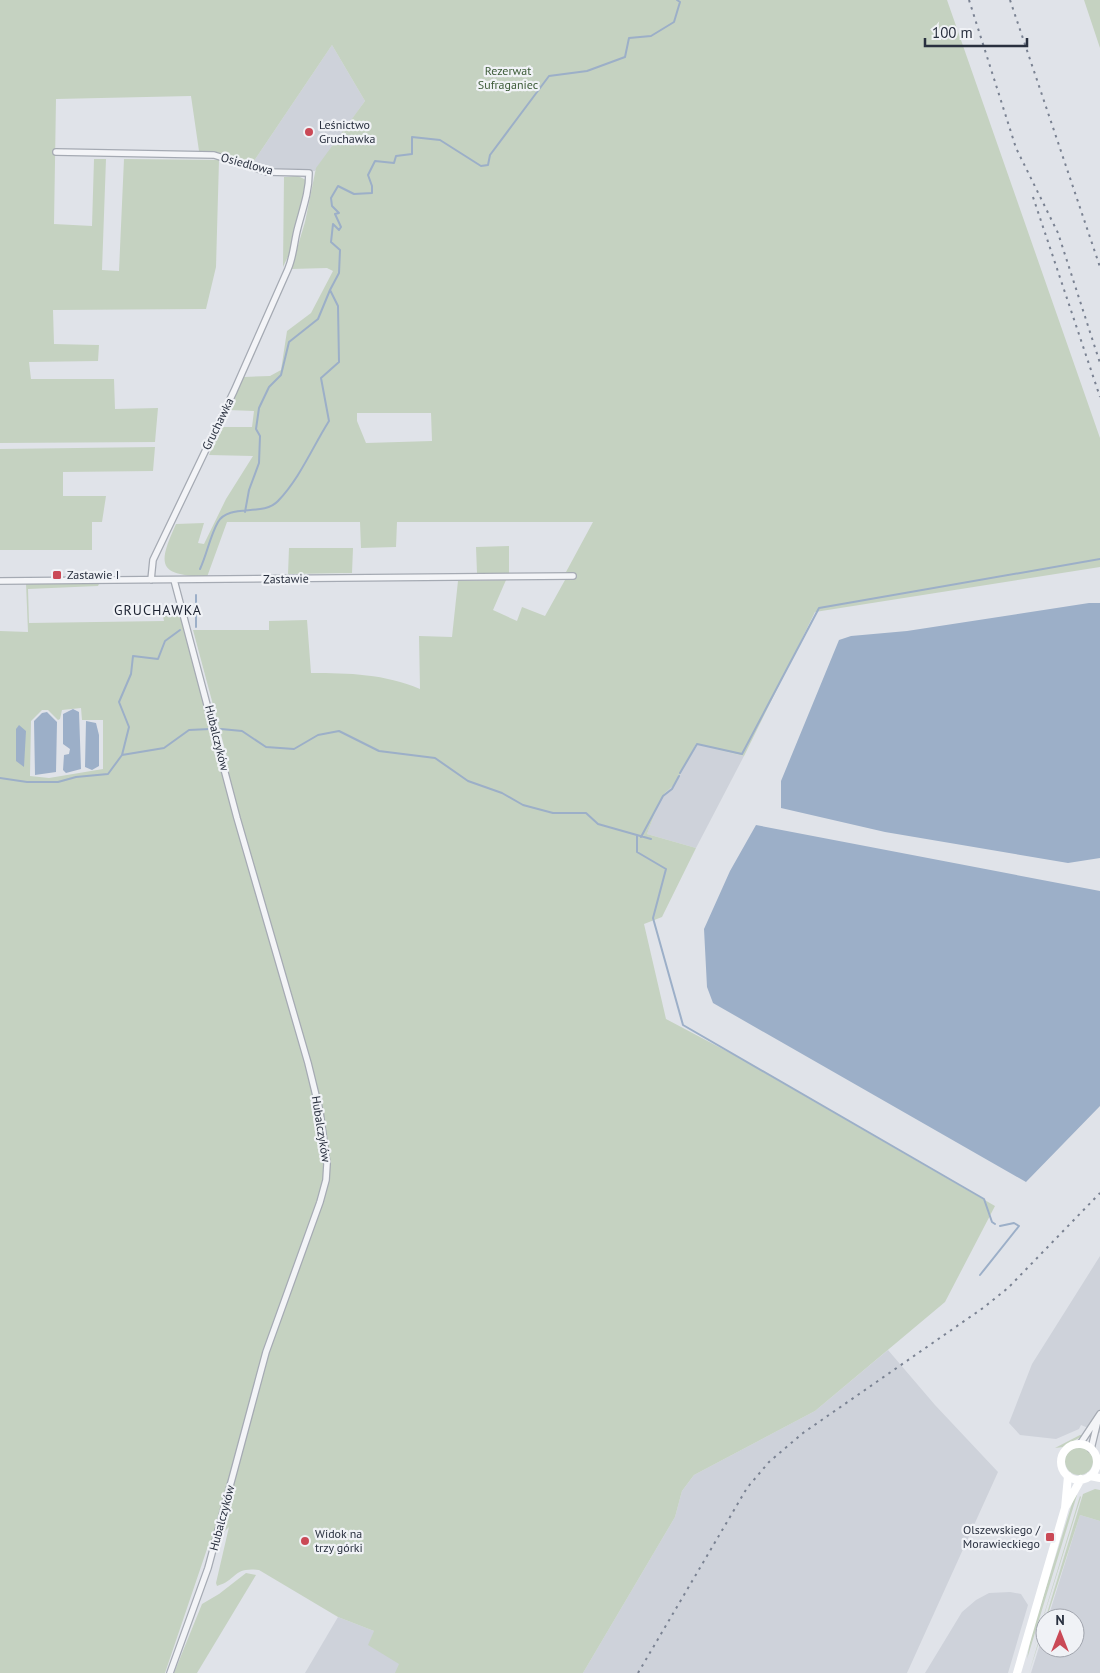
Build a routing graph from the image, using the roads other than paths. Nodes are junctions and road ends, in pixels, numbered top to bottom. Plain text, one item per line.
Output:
1 (56, 152) dead end
2 (288, 269) joint
3 (572, 576) dead end
4 (0, 580) edge
5 (150, 580) junction
6 (174, 580) junction
7 (1100, 1414) edge
8 (1080, 1444) junction
9 (1092, 1449) junction
10 (1098, 1466) edge
11 (1068, 1476) junction
12 (1090, 1476) junction
13 (1100, 1478) edge
14 (1081, 1479) junction
15 (1065, 1508) junction
16 (170, 1673) edge
17 (1017, 1673) edge

1 - 2 street, Osiedlowa
2 - 5 street, Gruchawka
3 - 6 street, Zastawie
4 - 5 street, Zastawie
5 - 6 street, Zastawie
6 - 16 street, Hubalczyków
7 - 8 street
7 - 9 street
8 - 9 street
8 - 11 street
9 - 10 street
10 - 12 street
11 - 14 street
11 - 15 street
12 - 13 street
12 - 14 street
14 - 15 street
15 - 17 street

